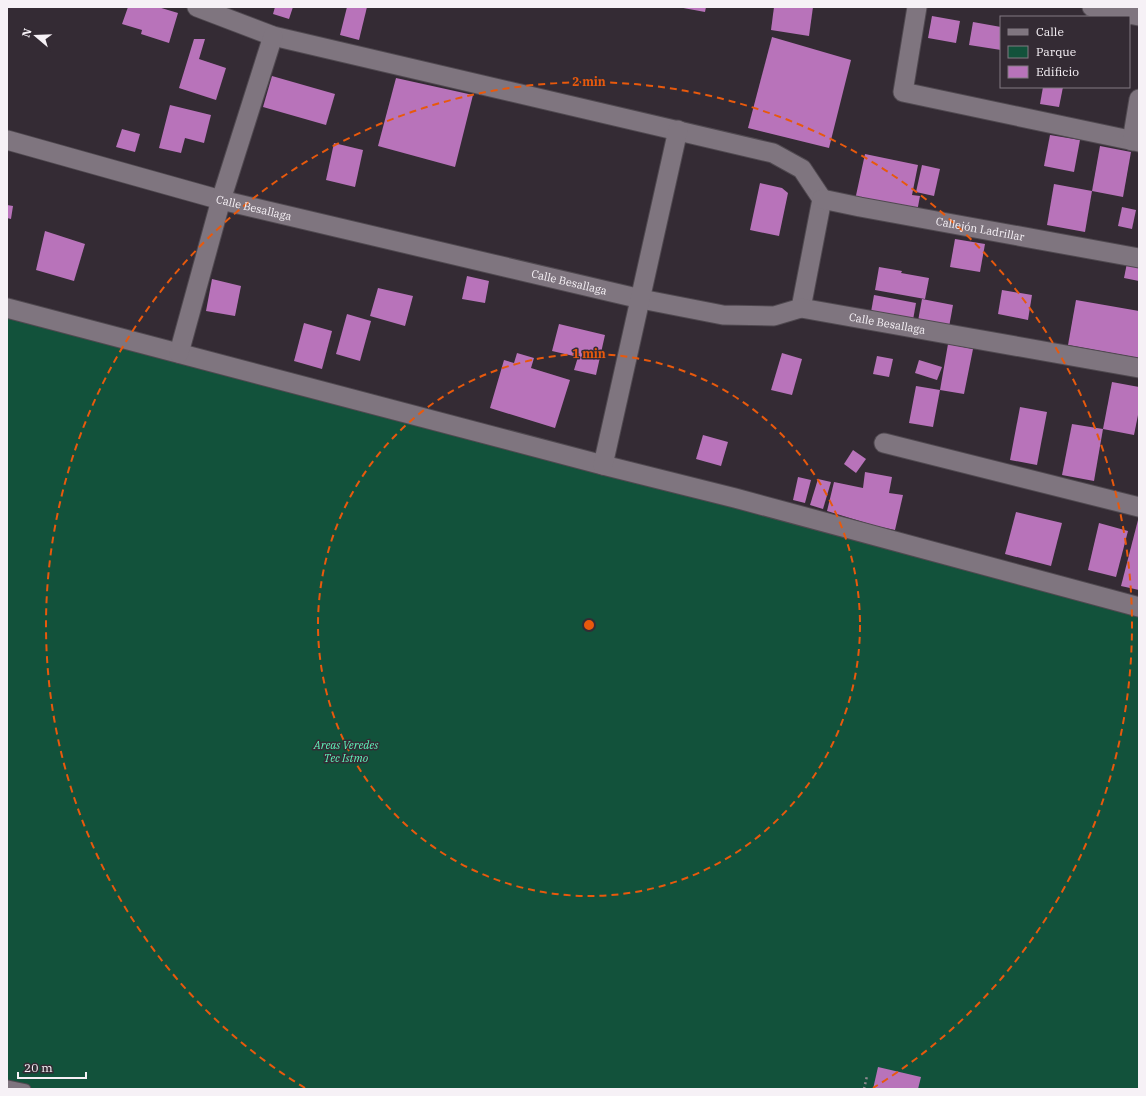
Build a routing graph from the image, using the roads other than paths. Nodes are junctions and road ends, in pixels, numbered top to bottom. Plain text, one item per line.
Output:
1 (197, 7) edge
2 (917, 7) edge
3 (1092, 7) edge
4 (1139, 16) edge
5 (272, 36) junction
6 (1139, 99) edge
7 (678, 130) junction
8 (7, 140) edge
9 (1136, 142) edge
10 (822, 198) junction
11 (221, 200) junction
12 (1139, 258) edge
13 (641, 299) junction
14 (7, 308) edge
15 (801, 308) junction
16 (179, 354) junction
17 (1139, 368) edge
18 (884, 443) dead end
19 (603, 465) junction
20 (1139, 507) edge
21 (1139, 607) edge
22 (7, 1086) edge
23 (26, 1089) edge

1 - 5 street
2 - 9 street
3 - 4 street
5 - 7 street
5 - 11 street
6 - 9 street
7 - 10 street
7 - 13 street
8 - 11 street, Calle Besallaga
10 - 12 street, Callejón Ladrillar
10 - 15 street
11 - 13 street, Calle Besallaga
11 - 16 street
13 - 15 street, Calle Besallaga
13 - 19 street
14 - 16 street
15 - 17 street, Calle Besallaga
16 - 19 street
18 - 20 street
19 - 21 street
22 - 23 lane

